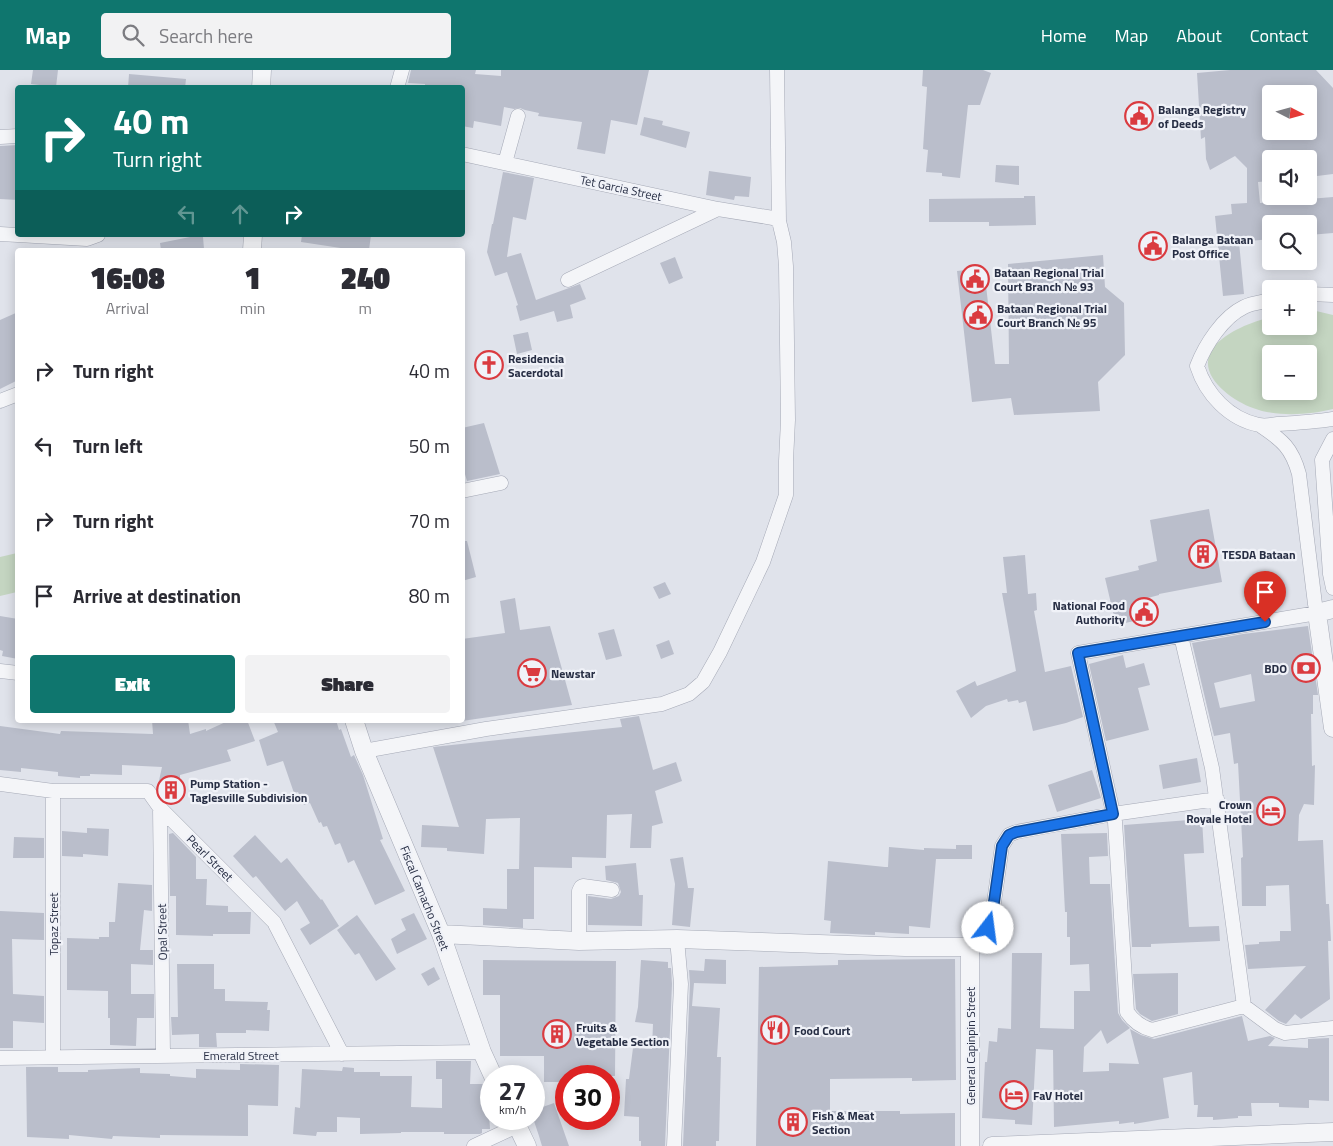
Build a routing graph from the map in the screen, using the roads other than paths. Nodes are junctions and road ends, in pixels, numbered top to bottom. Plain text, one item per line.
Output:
1 (262, 70) edge
2 (402, 70) edge
3 (777, 70) edge
4 (261, 85) edge
5 (398, 85) edge
6 (518, 116) dead end
7 (15, 136) edge
8 (0, 137) edge
9 (465, 155) edge
10 (505, 163) junction
11 (718, 209) junction
12 (779, 221) junction
13 (0, 234) edge
14 (15, 235) edge
15 (53, 237) edge
16 (93, 237) edge
17 (568, 280) dead end
18 (1317, 294) edge
19 (1333, 295) edge
20 (1262, 302) edge
21 (15, 395) edge
22 (0, 401) edge
23 (1333, 419) edge
24 (1261, 426) junction
25 (1333, 439) edge
26 (501, 483) dead end
27 (465, 490) edge
28 (1333, 588) edge
29 (1325, 611) edge
30 (1181, 636) junction
31 (0, 671) edge
32 (15, 673) edge
33 (355, 723) edge
34 (1333, 728) edge
35 (364, 750) junction
36 (0, 784) edge
37 (52, 791) junction
38 (1217, 799) junction
39 (160, 808) junction
40 (1113, 814) junction
41 (612, 890) dead end
42 (441, 934) junction
43 (677, 939) junction
44 (579, 941) junction
45 (970, 946) junction
46 (1244, 1006) junction
47 (1333, 1028) edge
48 (482, 1052) junction
49 (342, 1054) junction
50 (164, 1056) junction
51 (53, 1057) junction
52 (0, 1058) edge
53 (488, 1065) edge
54 (502, 1130) edge
55 (520, 1130) edge
56 (1333, 1132) edge
57 (474, 1146) edge
58 (527, 1146) edge
59 (674, 1146) edge
60 (970, 1146) edge
61 (992, 1146) edge

1 - 4 street
2 - 5 street
3 - 12 street
6 - 10 street
7 - 8 street
9 - 10 street, Tet Garcia Street
10 - 11 street, Tet Garcia Street
11 - 12 street, Tet Garcia Street
11 - 17 street
12 - 35 street
13 - 14 street
15 - 16 street
18 - 19 street
20 - 24 street
21 - 22 street
23 - 24 street
24 - 29 street
25 - 28 street
26 - 27 street
29 - 30 street
29 - 34 street
30 - 38 street
30 - 40 street
31 - 32 street
33 - 35 street, Fiscal Camacho Street
35 - 42 street, Fiscal Camacho Street
36 - 37 street, Pearl Street
37 - 39 street, Pearl Street
37 - 51 street, Topaz Street
38 - 40 street
38 - 46 street
39 - 49 street, Pearl Street
39 - 50 street, Opal Street
40 - 45 street
40 - 46 street
41 - 44 street
42 - 44 street
42 - 48 street, Fiscal Camacho Street
43 - 44 street
43 - 45 street
43 - 59 street
45 - 60 street, General Capinpin Street
46 - 47 street
48 - 49 street, Emerald Street
48 - 53 street, Fiscal Camacho Street
49 - 50 street, Emerald Street
50 - 51 street, Emerald Street
51 - 52 street, Emerald Street
54 - 57 street
55 - 58 street
56 - 61 street

